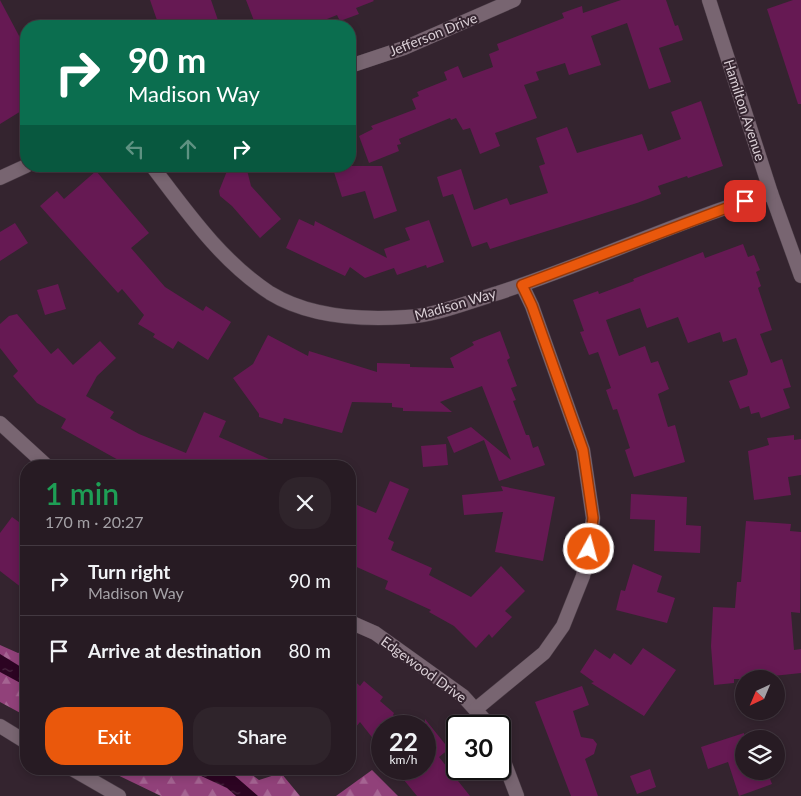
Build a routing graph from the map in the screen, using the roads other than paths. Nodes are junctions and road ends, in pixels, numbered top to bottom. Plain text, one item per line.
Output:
1 (514, 0) edge
2 (709, 0) edge
3 (356, 64) edge
4 (20, 169) edge
5 (157, 172) edge
6 (0, 178) edge
7 (771, 193) junction
8 (801, 276) edge
9 (522, 285) junction
10 (0, 423) edge
11 (40, 460) edge
12 (356, 625) edge
13 (476, 709) junction
14 (481, 715) edge
15 (0, 726) edge
16 (20, 738) edge
17 (82, 775) edge
18 (511, 780) edge
19 (119, 796) edge
20 (517, 796) edge

1 - 3 street, Jefferson Drive
2 - 7 street, Hamilton Avenue
4 - 6 street
5 - 9 street, Madison Way
7 - 8 street, Hamilton Avenue
7 - 9 street, Madison Way
9 - 13 street
10 - 11 street
12 - 13 street, Edgewood Drive
13 - 14 street, Edgewood Drive
15 - 16 street
17 - 19 street
18 - 20 street

